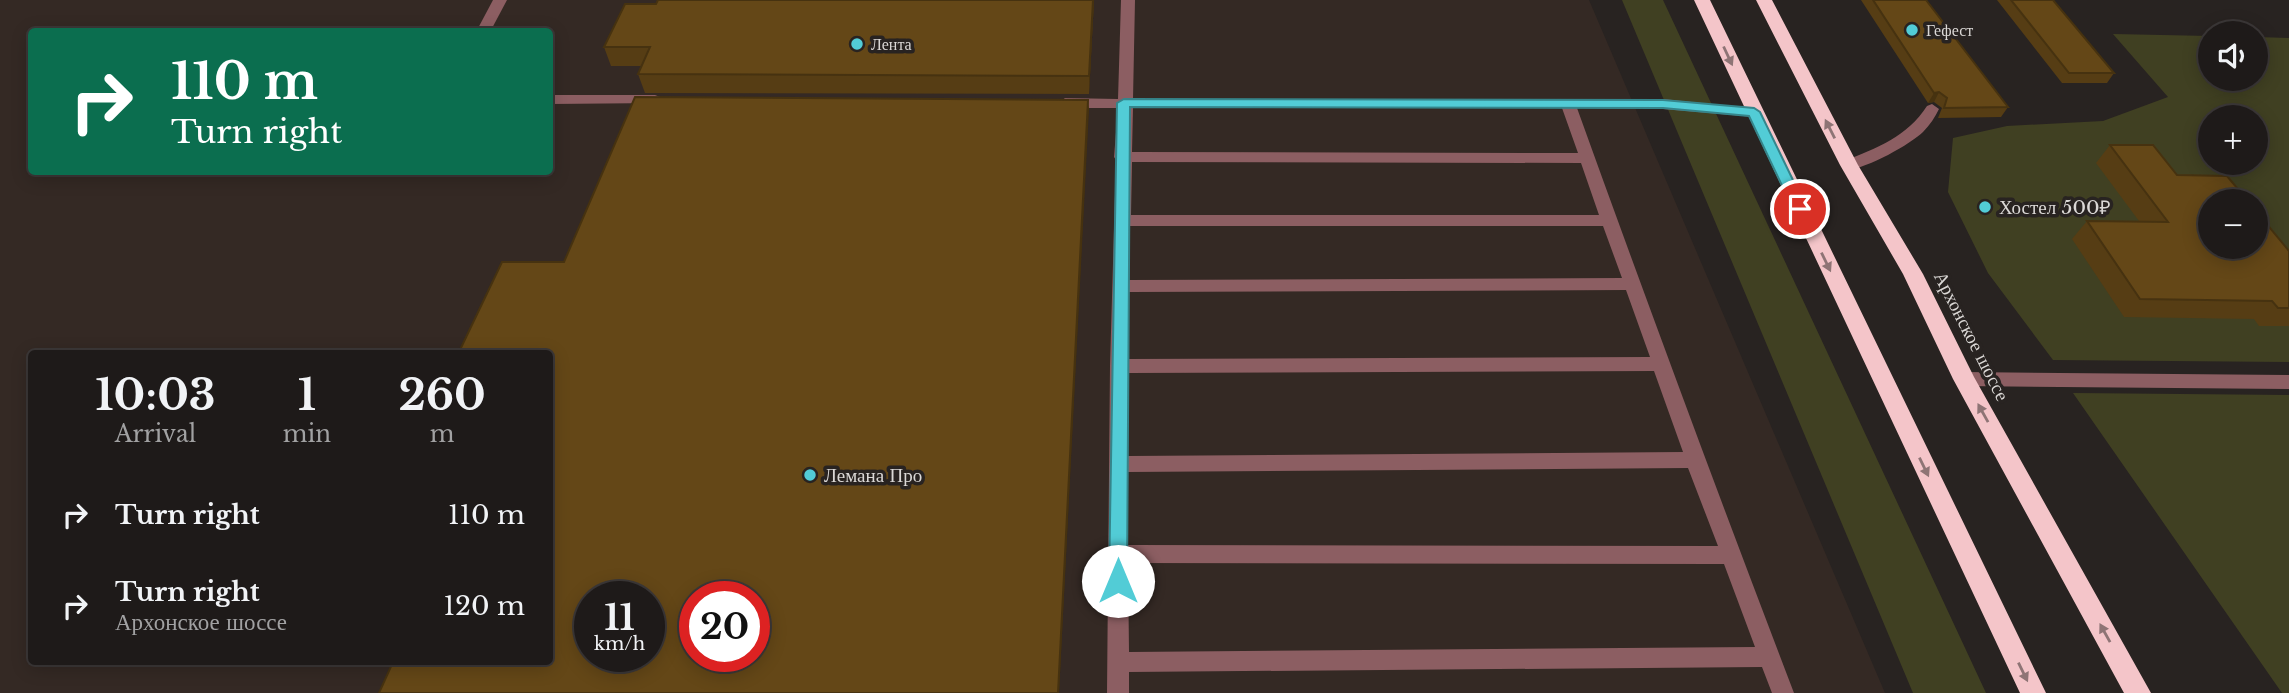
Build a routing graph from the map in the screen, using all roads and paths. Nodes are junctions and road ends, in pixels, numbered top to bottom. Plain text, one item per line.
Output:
1 (500, 0) edge
2 (1128, 0) edge
3 (1702, 0) edge
4 (1764, 0) edge
5 (485, 28) edge
6 (553, 100) edge
7 (673, 100) edge
8 (1056, 103) edge
9 (1124, 103) junction
10 (1568, 104) junction
11 (1933, 109) dead end
12 (1754, 112) junction
13 (1122, 157) junction
14 (1587, 158) junction
15 (1849, 165) junction
16 (1610, 220) junction
17 (1123, 221) junction
18 (1634, 284) junction
19 (1121, 286) junction
20 (1663, 364) junction
21 (1119, 366) junction
22 (1964, 379) junction
23 (2289, 382) edge
24 (1695, 460) junction
25 (1119, 464) junction
26 (1118, 554) junction
27 (1732, 555) junction
28 (1770, 657) junction
29 (1119, 662) junction
30 (1118, 693) edge
31 (1783, 693) edge
32 (2033, 693) edge
33 (2138, 693) edge

1 - 5 lane
2 - 9 lane
3 -> 12 highway
15 -> 4 highway, Архонское шоссе
6 - 7 lane
8 - 9 lane
9 - 10 lane
9 - 13 lane
10 - 12 lane
10 - 14 lane
11 - 15 lane
12 -> 32 highway
13 - 14 lane
13 - 17 lane
14 - 16 lane
15 - 22 highway, Архонское шоссе
16 - 17 lane
16 - 18 lane
17 - 19 lane
18 - 19 lane
18 - 20 lane
19 - 21 lane
20 - 21 lane
20 - 24 lane
21 - 25 lane
22 - 23 lane
33 -> 22 highway, Архонское шоссе
24 - 25 lane
24 - 27 lane
25 - 26 lane
26 - 27 lane
26 - 29 lane
27 - 28 lane
28 - 29 lane
28 - 31 lane
29 - 30 lane

